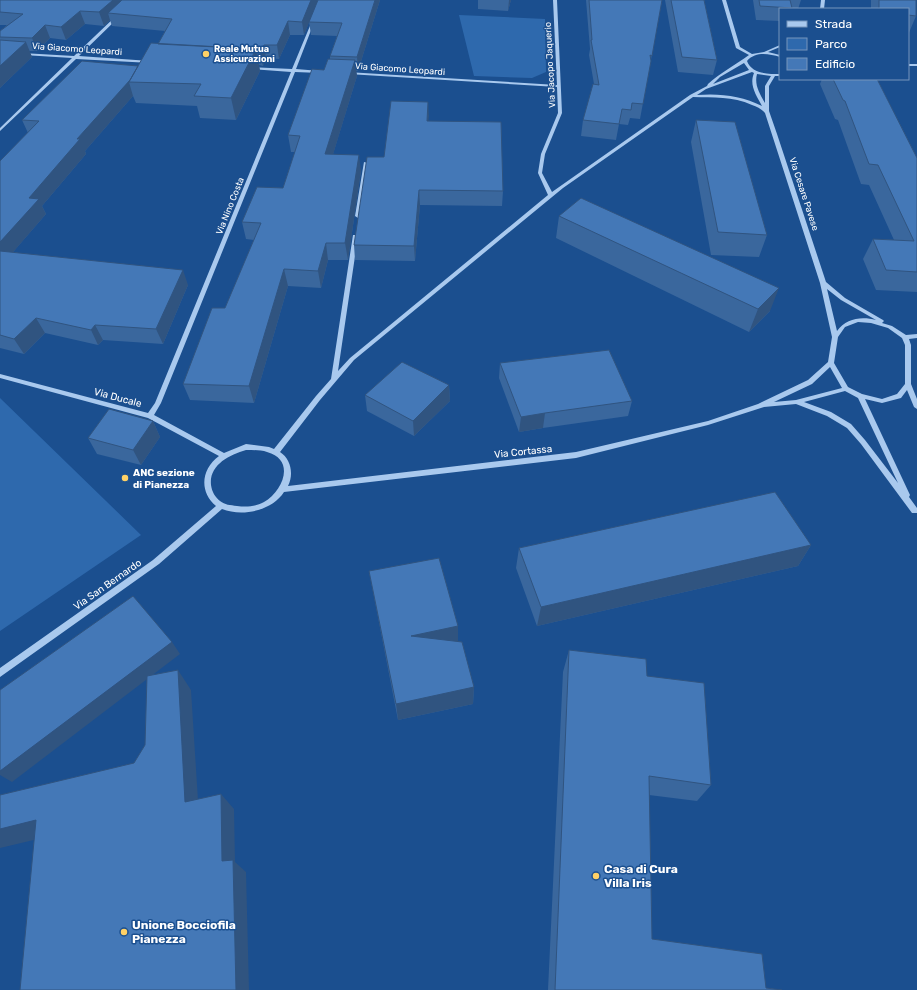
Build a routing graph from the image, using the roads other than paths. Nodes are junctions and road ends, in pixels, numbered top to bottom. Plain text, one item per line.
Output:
1 (555, 0) edge
2 (724, 0) edge
3 (316, 14) edge
4 (119, 16) edge
5 (779, 47) edge
6 (15, 53) edge
7 (762, 53) junction
8 (751, 55) junction
9 (779, 56) edge
10 (76, 58) junction
11 (745, 61) junction
12 (155, 62) edge
13 (241, 67) edge
14 (294, 70) junction
15 (754, 71) junction
16 (324, 72) edge
17 (339, 73) edge
18 (774, 75) junction
19 (779, 75) edge
20 (560, 86) junction
21 (706, 88) junction
22 (692, 96) junction
23 (767, 110) junction
24 (0, 130) edge
25 (366, 163) edge
26 (551, 194) junction
27 (357, 225) edge
28 (356, 233) edge
29 (822, 283) junction
30 (890, 326) junction
31 (917, 336) edge
32 (835, 337) junction
33 (905, 337) junction
34 (832, 363) junction
35 (0, 376) edge
36 (334, 380) junction
37 (908, 384) junction
38 (846, 389) junction
39 (860, 396) junction
40 (796, 402) junction
41 (760, 406) junction
42 (917, 407) edge
43 (150, 416) junction
44 (276, 452) junction
45 (224, 456) junction
46 (284, 489) junction
47 (222, 506) junction
48 (916, 513) edge
49 (0, 673) edge

1 - 20 street, Via Jacopo Jaquerio
2 - 8 street
3 - 14 street, Via Nino Costa
4 - 10 street
5 - 7 street
6 - 10 street, Via Giacomo Leopardi
7 - 8 street
7 - 9 street
8 - 11 street
10 - 12 street, Via Giacomo Leopardi
10 - 24 street
11 - 15 street
11 - 21 street
13 - 14 street
14 - 16 street
14 - 43 street, Via Nino Costa
15 - 18 street
15 - 21 street
15 - 23 street, Via Cesare Pavese
17 - 20 street, Via Giacomo Leopardi
18 - 19 street
18 - 23 street, Via Cesare Pavese
20 - 26 street, Via Jacopo Jaquerio
21 - 22 street
22 - 23 street
22 - 26 street
23 - 29 street, Via Cesare Pavese
25 - 27 street
26 - 36 street
28 - 36 street
29 - 30 street
29 - 32 street, Via Cesare Pavese
30 - 32 street
30 - 33 street
31 - 33 street
32 - 34 street, Via Cesare Pavese
33 - 37 street
34 - 38 street
34 - 41 street, Via Cortassa
35 - 43 street, Via Ducale
36 - 44 street
37 - 39 street
37 - 42 street
38 - 39 street
38 - 40 street, Via Cortassa
39 - 48 street
40 - 41 street, Via Cortassa
40 - 48 street
41 - 46 street, Via Cortassa
43 - 45 street, Via Ducale
44 - 45 street
44 - 46 street
45 - 47 street
46 - 47 street
47 - 49 street, Via San Bernardo

